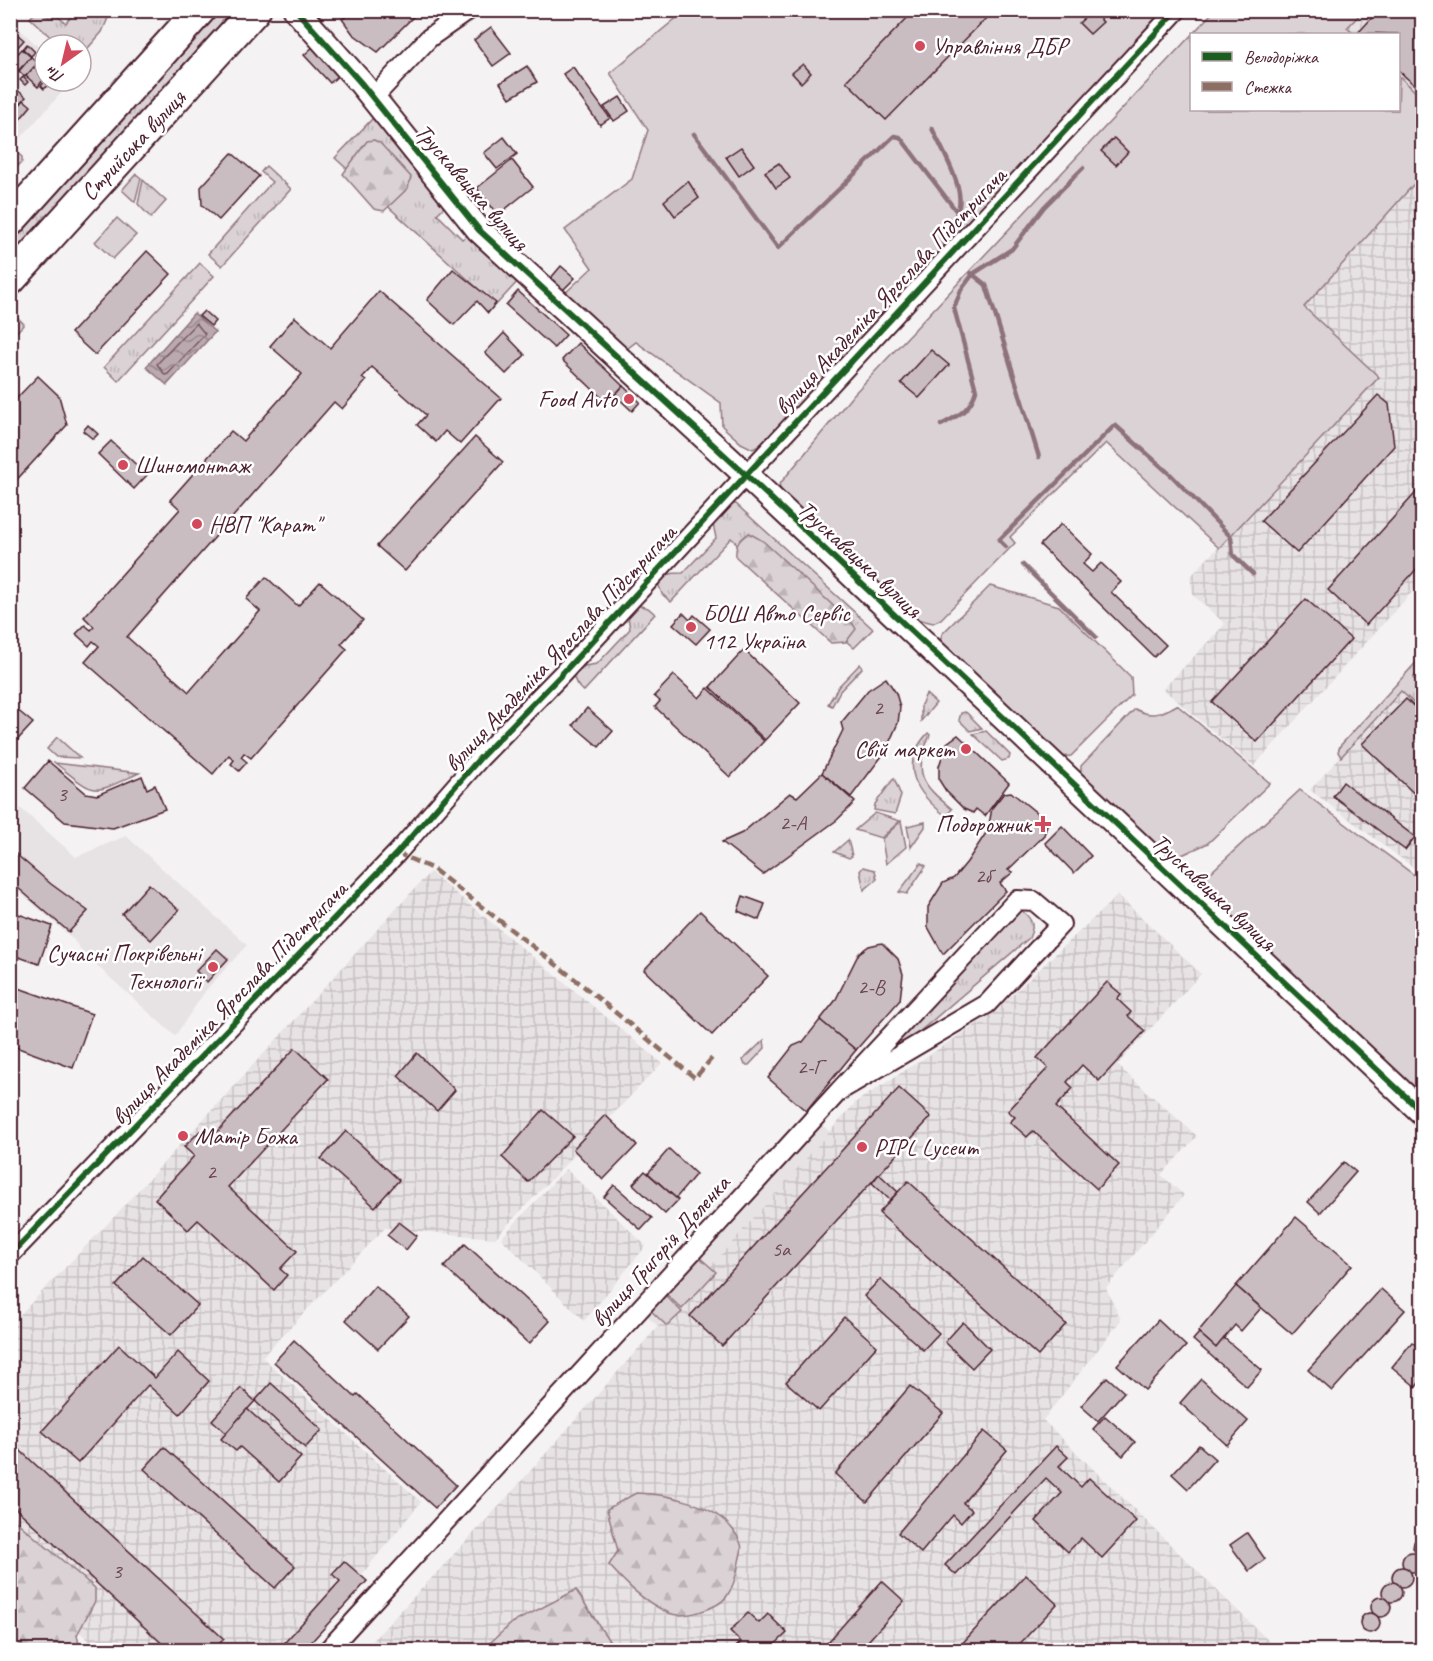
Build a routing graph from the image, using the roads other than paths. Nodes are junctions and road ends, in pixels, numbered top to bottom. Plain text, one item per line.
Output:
1 (200, 10) edge
2 (255, 10) edge
3 (296, 10) edge
4 (469, 10) edge
5 (1177, 10) edge
6 (374, 98) junction
7 (10, 221) edge
8 (10, 280) edge
9 (745, 474) junction
10 (839, 1091) junction
11 (1422, 1112) edge
12 (10, 1255) edge
13 (328, 1650) edge

1 - 7 main road, Стрийська вулиця
2 - 8 main road, Стрийська вулиця
3 - 6 street, Трускавецька вулиця
4 - 6 street
5 - 9 street, вулиця Академіка Ярослава Підстригача
6 - 9 street, Трускавецька вулиця
9 - 11 street, Трускавецька вулиця
9 - 12 street, вулиця Академіка Ярослава Підстригача
10 - 10 street, вулиця Григорія Доленка
10 - 13 street, вулиця Григорія Доленка

